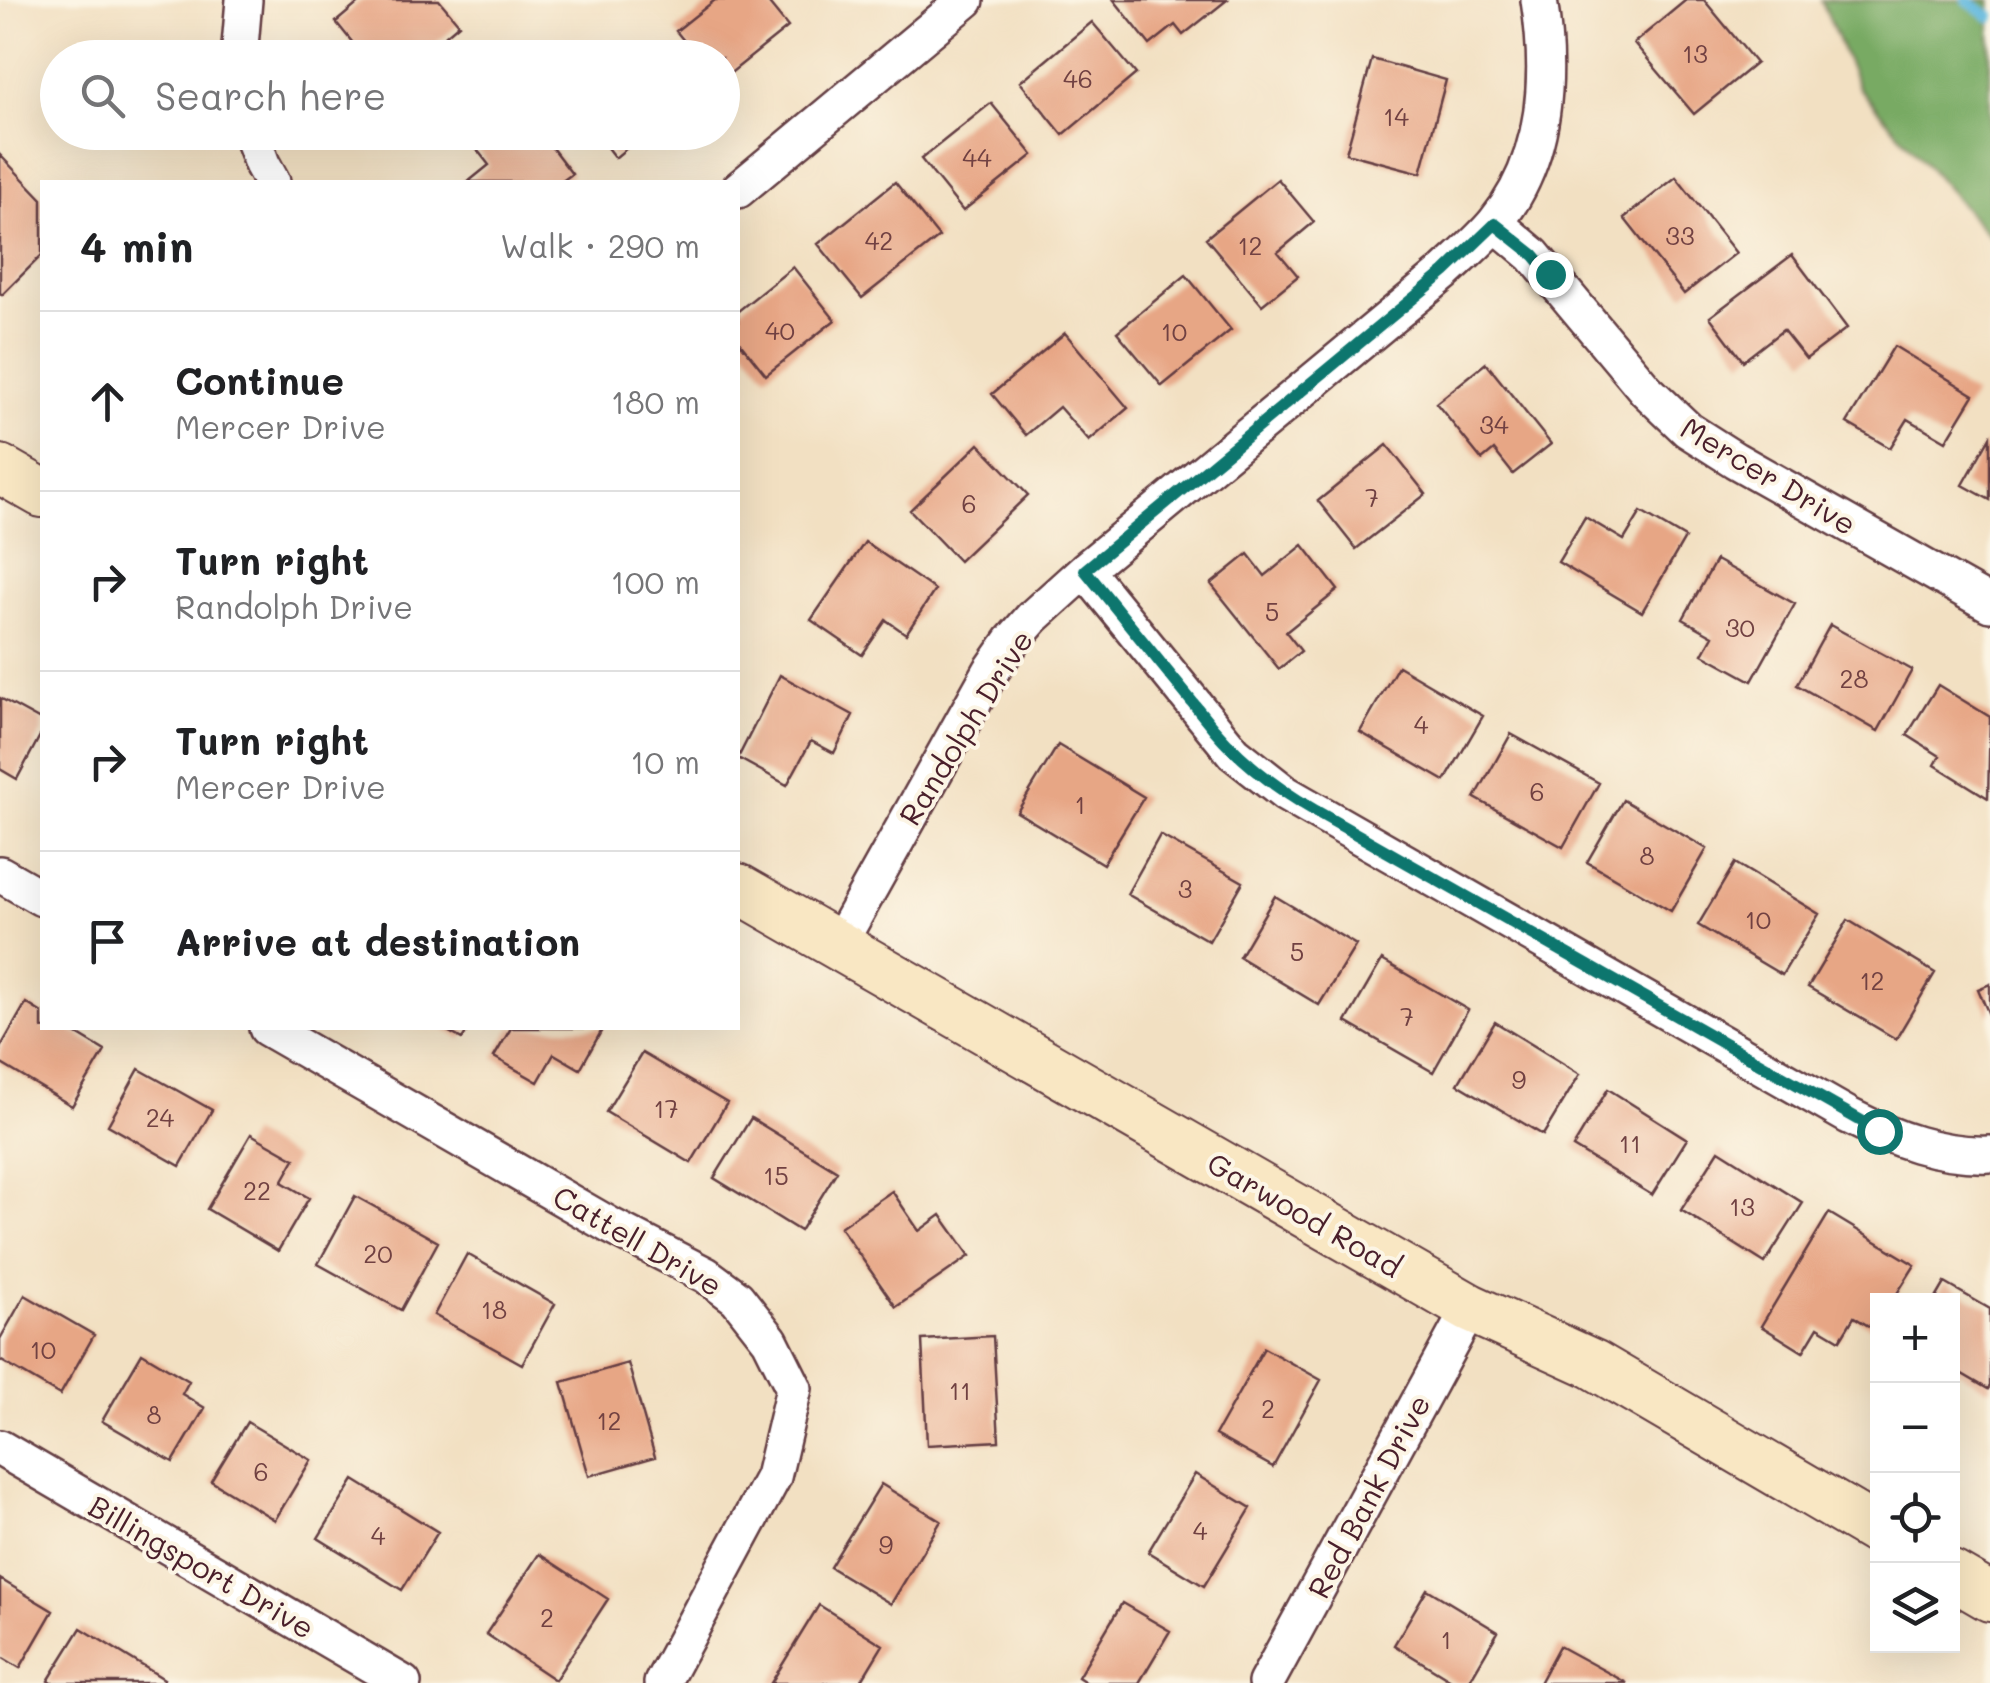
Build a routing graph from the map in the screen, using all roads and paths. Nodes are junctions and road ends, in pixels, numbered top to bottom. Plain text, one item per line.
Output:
1 (244, 0) edge
2 (966, 0) edge
3 (1538, 0) edge
4 (241, 40) edge
5 (257, 150) edge
6 (271, 180) edge
7 (740, 188) edge
8 (1495, 224) junction
9 (0, 469) edge
10 (40, 492) edge
11 (1085, 570) junction
12 (1990, 604) edge
13 (0, 874) edge
14 (740, 889) edge
15 (40, 897) edge
16 (838, 944) junction
17 (270, 1030) edge
18 (1990, 1154) edge
19 (1470, 1308) junction
20 (0, 1448) edge
21 (1870, 1526) edge
22 (1960, 1580) edge
23 (1990, 1597) edge
24 (1272, 1681) edge
25 (403, 1683) edge
26 (662, 1683) edge

1 - 4 street
2 - 7 street
3 - 8 street, Randolph Drive
5 - 6 street
8 - 11 street, Randolph Drive
8 - 12 street, Mercer Drive
9 - 10 street
11 - 16 street, Randolph Drive
11 - 18 street
13 - 15 street
14 - 16 street, Garwood Road
16 - 19 street, Garwood Road
17 - 26 street, Cattell Drive
19 - 21 street, Garwood Road
19 - 24 street, Red Bank Drive
20 - 25 street, Billingsport Drive
22 - 23 street

